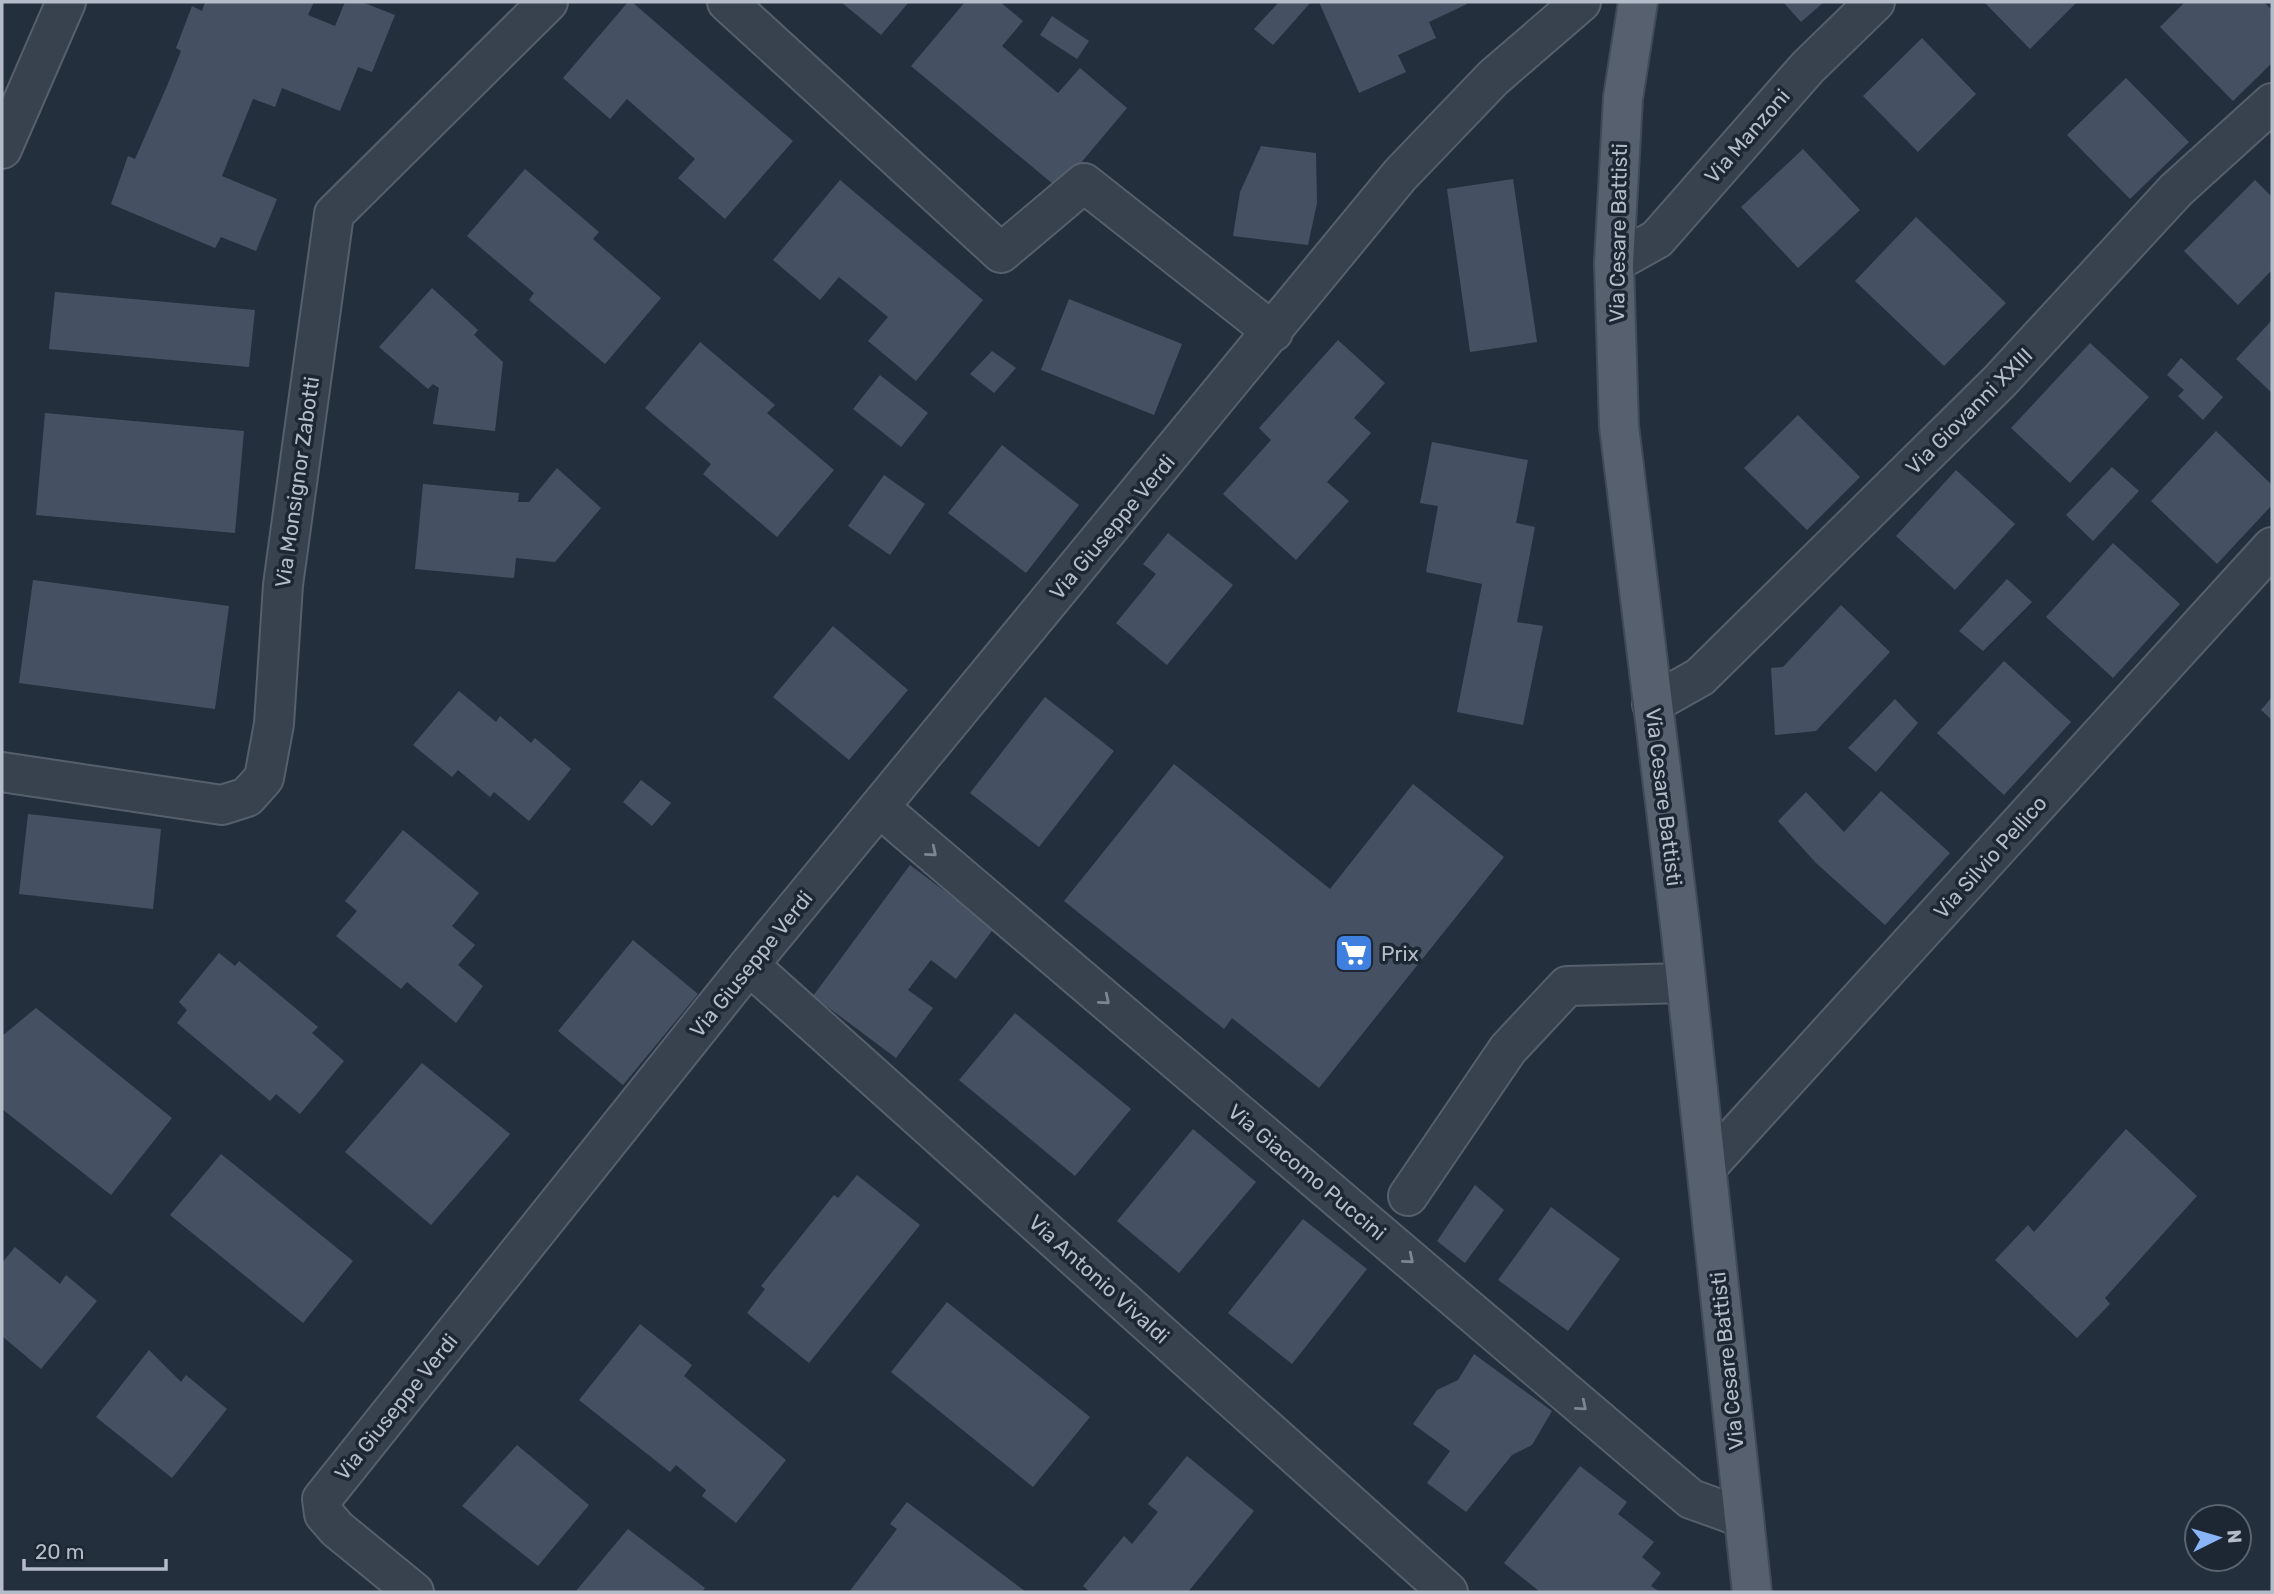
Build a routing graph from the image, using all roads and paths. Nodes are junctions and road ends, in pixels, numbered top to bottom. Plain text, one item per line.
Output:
1 (66, 2) edge
2 (548, 2) edge
3 (727, 2) edge
4 (1581, 2) edge
5 (1638, 2) edge
6 (1875, 2) edge
7 (2272, 103) edge
8 (2, 149) edge
9 (1614, 263) junction
10 (1273, 332) junction
11 (2272, 547) edge
12 (1652, 704) junction
13 (2, 772) edge
14 (880, 808) junction
15 (749, 965) junction
16 (1686, 983) junction
17 (1707, 1167) junction
18 (1408, 1196) dead end
19 (1744, 1518) junction
20 (414, 1592) edge
21 (1448, 1592) edge
22 (1752, 1592) edge

1 - 8 street
2 - 13 street, Via Monsignor Zabotti
3 - 10 street
4 - 10 street, Via Giuseppe Verdi
5 - 9 main road, Via Cesare Battisti
6 - 9 street, Via Manzoni
7 - 12 street, Via Giovanni XXIII
9 - 12 main road, Via Cesare Battisti
10 - 14 street, Via Giuseppe Verdi
11 - 17 street, Via Silvio Pellico
12 - 16 main road, Via Cesare Battisti
14 - 15 street, Via Giuseppe Verdi
14 -> 19 street, Via Giacomo Puccini
15 - 20 street, Via Giuseppe Verdi
15 - 21 street, Via Antonio Vivaldi
16 - 17 main road, Via Cesare Battisti
16 - 18 street
17 - 19 main road, Via Cesare Battisti
19 - 22 main road, Via Cesare Battisti

